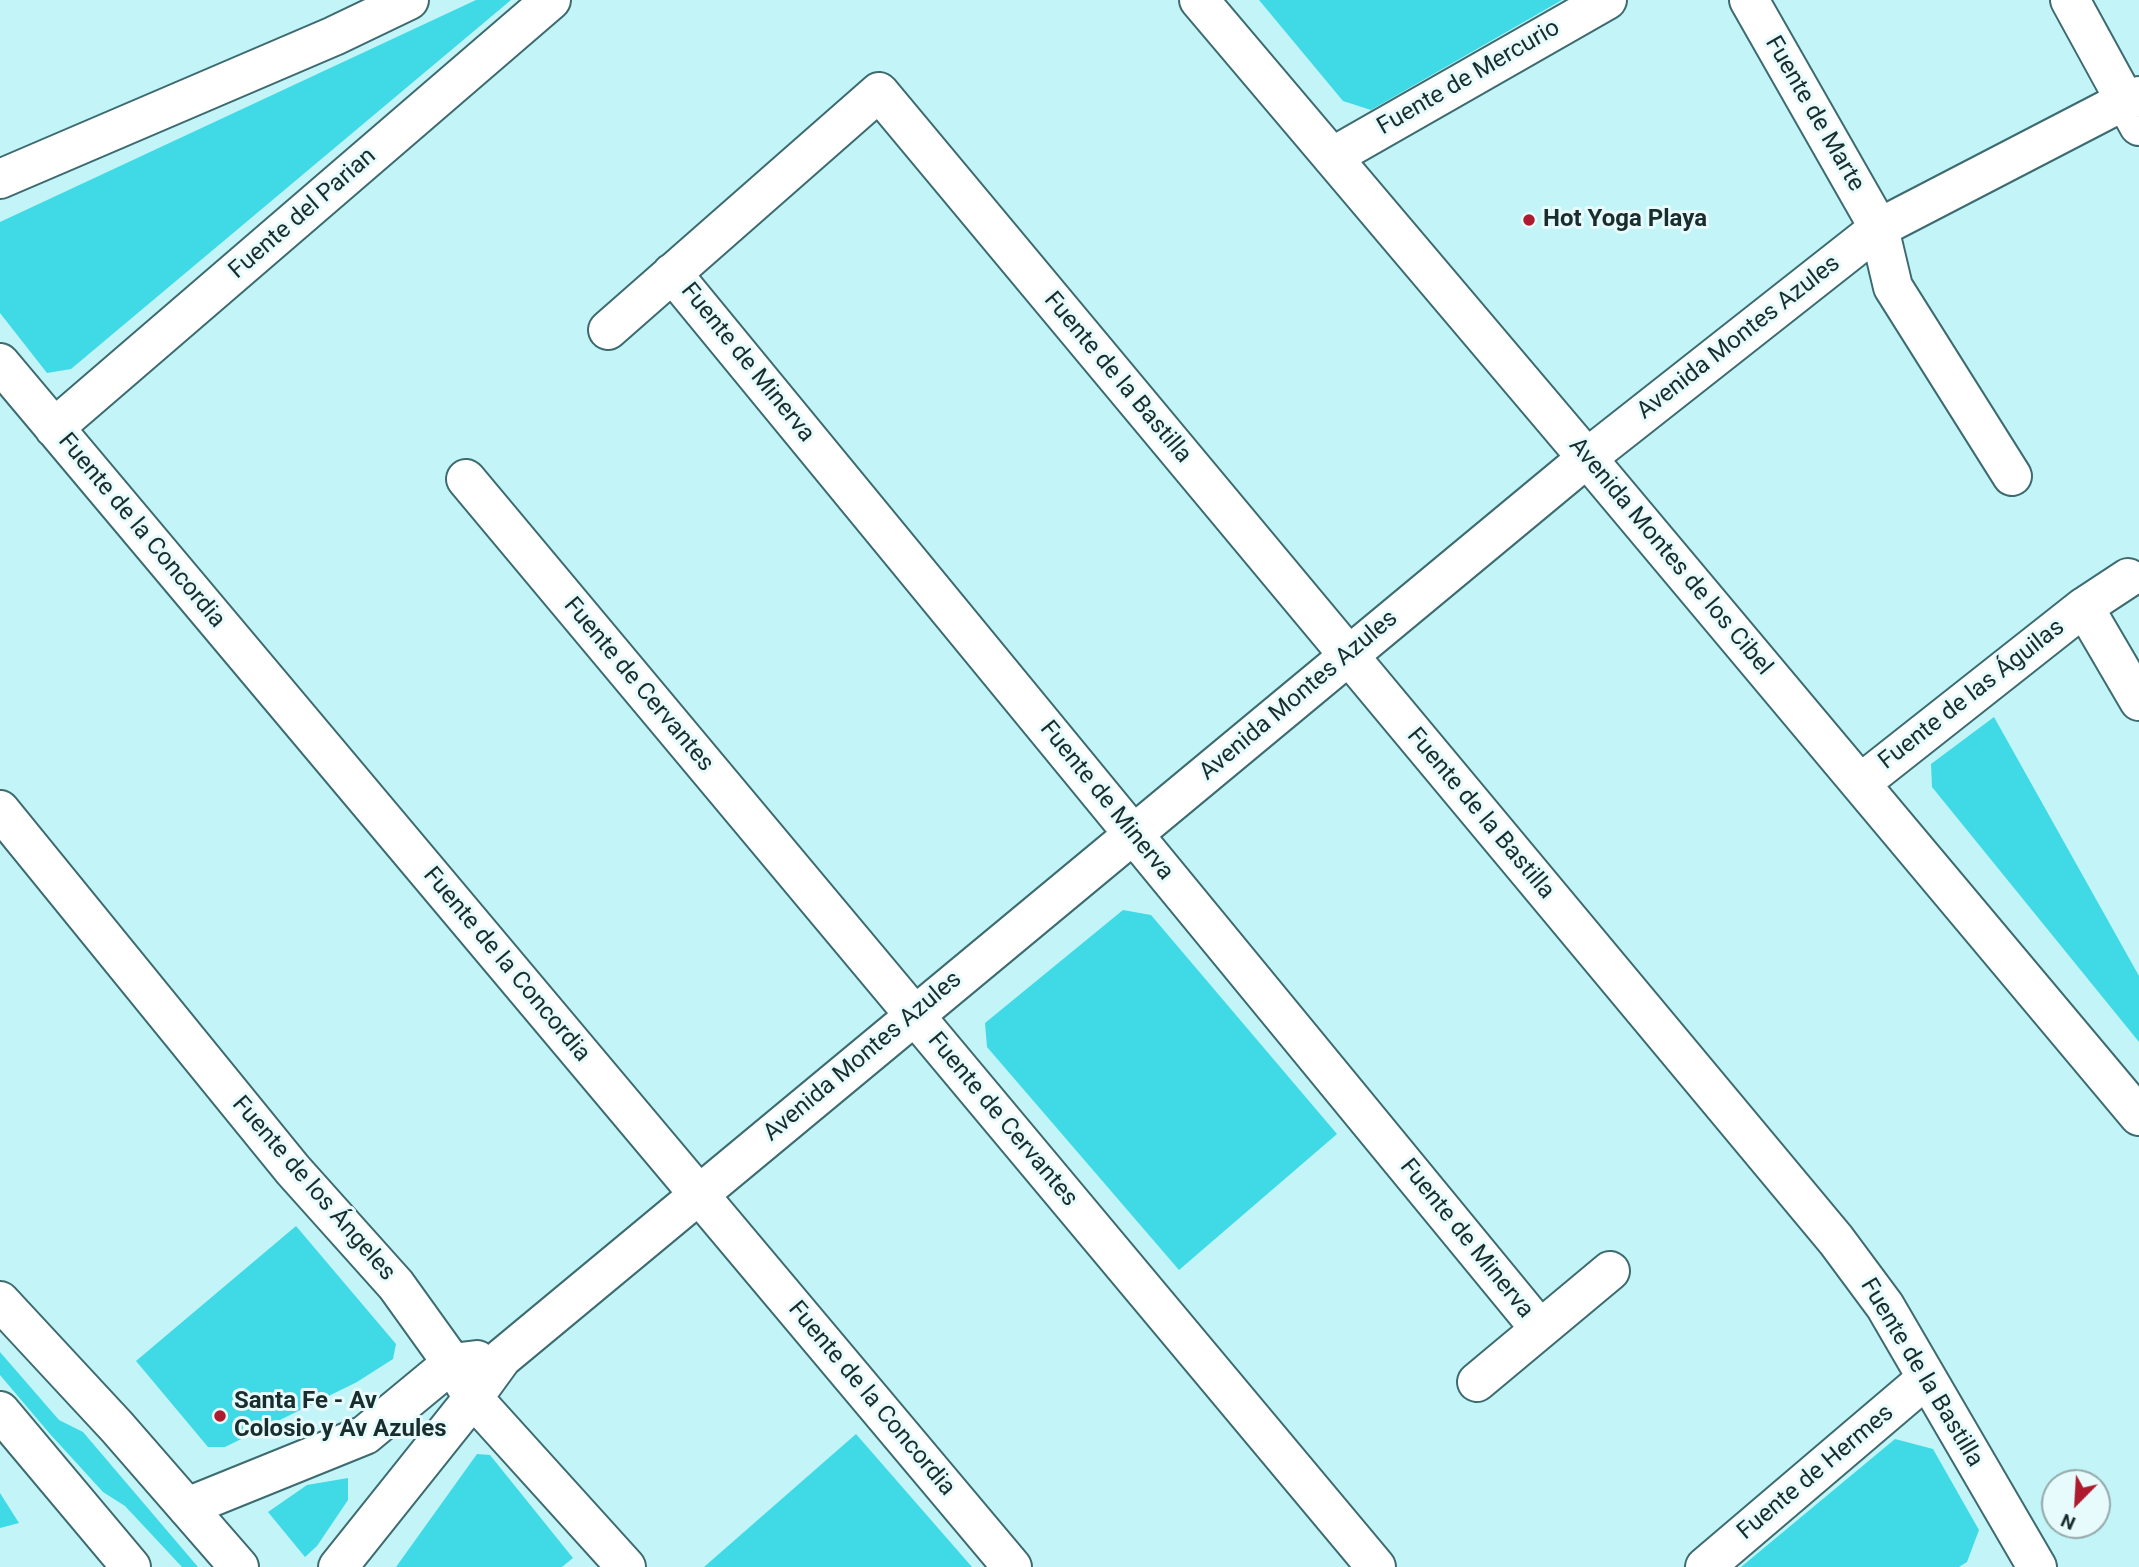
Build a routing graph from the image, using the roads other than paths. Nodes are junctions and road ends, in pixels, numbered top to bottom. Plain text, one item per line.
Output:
1 (408, 0) edge
2 (551, 0) edge
3 (1199, 0) edge
4 (1607, 0) edge
5 (1749, 0) edge
6 (2070, 0) edge
7 (2134, 107) edge
8 (1332, 157) junction
9 (0, 179) edge
10 (1879, 228) junction
11 (673, 273) junction
12 (608, 330) dead end
13 (0, 363) edge
14 (54, 428) junction
15 (1587, 458) junction
16 (2012, 476) dead end
17 (467, 479) dead end
18 (2128, 578) dead end
19 (2084, 607) junction
20 (1348, 655) junction
21 (2139, 701) edge
22 (1861, 783) junction
23 (0, 810) edge
24 (1133, 833) junction
25 (914, 1015) junction
26 (2139, 1116) edge
27 (698, 1194) junction
28 (1610, 1271) dead end
29 (1, 1302) edge
30 (1540, 1329) junction
31 (502, 1358) junction
32 (452, 1363) junction
33 (1927, 1378) junction
34 (1477, 1382) dead end
35 (473, 1398) junction
36 (2, 1416) edge
37 (187, 1507) junction
38 (2022, 1562) edge
39 (131, 1567) edge
40 (239, 1567) edge
41 (338, 1567) edge
42 (626, 1567) edge
43 (1012, 1567) edge
44 (1376, 1567) edge
45 (1705, 1567) edge

1 - 9 street
2 - 14 street, Fuente del Parian
3 - 8 street, Avenida Montes de los Cibel
4 - 8 street, Fuente de Mercurio
5 - 10 street, Fuente de Marte
6 - 7 street
7 - 10 street, Avenida Montes Azules
8 - 15 street, Avenida Montes de los Cibel
10 - 15 street, Avenida Montes Azules
10 - 16 street, Fuente de Marte
11 - 12 street
11 - 20 street, Fuente de la Bastilla
11 - 24 street, Fuente de Minerva
13 - 14 street, Fuente de la Concordia
14 - 27 street, Fuente de la Concordia
15 - 20 street, Avenida Montes Azules
15 - 22 street, Avenida Montes de los Cibel
17 - 25 street, Fuente de Cervantes
18 - 19 street, Fuente de las Águilas
19 - 21 street, Fuente de las Águilas
19 - 22 street, Fuente de las Águilas
20 - 24 street, Avenida Montes Azules
20 - 33 street, Fuente de la Bastilla
22 - 26 street, Avenida Montes de los Cibel
23 - 32 street, Fuente de los Ángeles
24 - 25 street, Avenida Montes Azules
24 - 30 street, Fuente de Minerva
25 - 27 street, Avenida Montes Azules
25 - 44 street, Fuente de Cervantes
27 - 31 street, Avenida Montes Azules
27 - 43 street, Fuente de la Concordia
28 - 30 street, Fuente de Minerva
29 - 37 street
30 - 34 street, Fuente de Minerva
31 - 32 street
31 - 35 street, Avenida Montes Azules
32 - 35 street, Fuente de los Ángeles
32 - 37 street
33 - 38 street, Fuente de la Bastilla
33 - 45 street, Fuente de Hermes
35 - 41 street, Avenida Montes Azules
35 - 42 street, Fuente de los Ángeles
36 - 39 street
37 - 40 street

